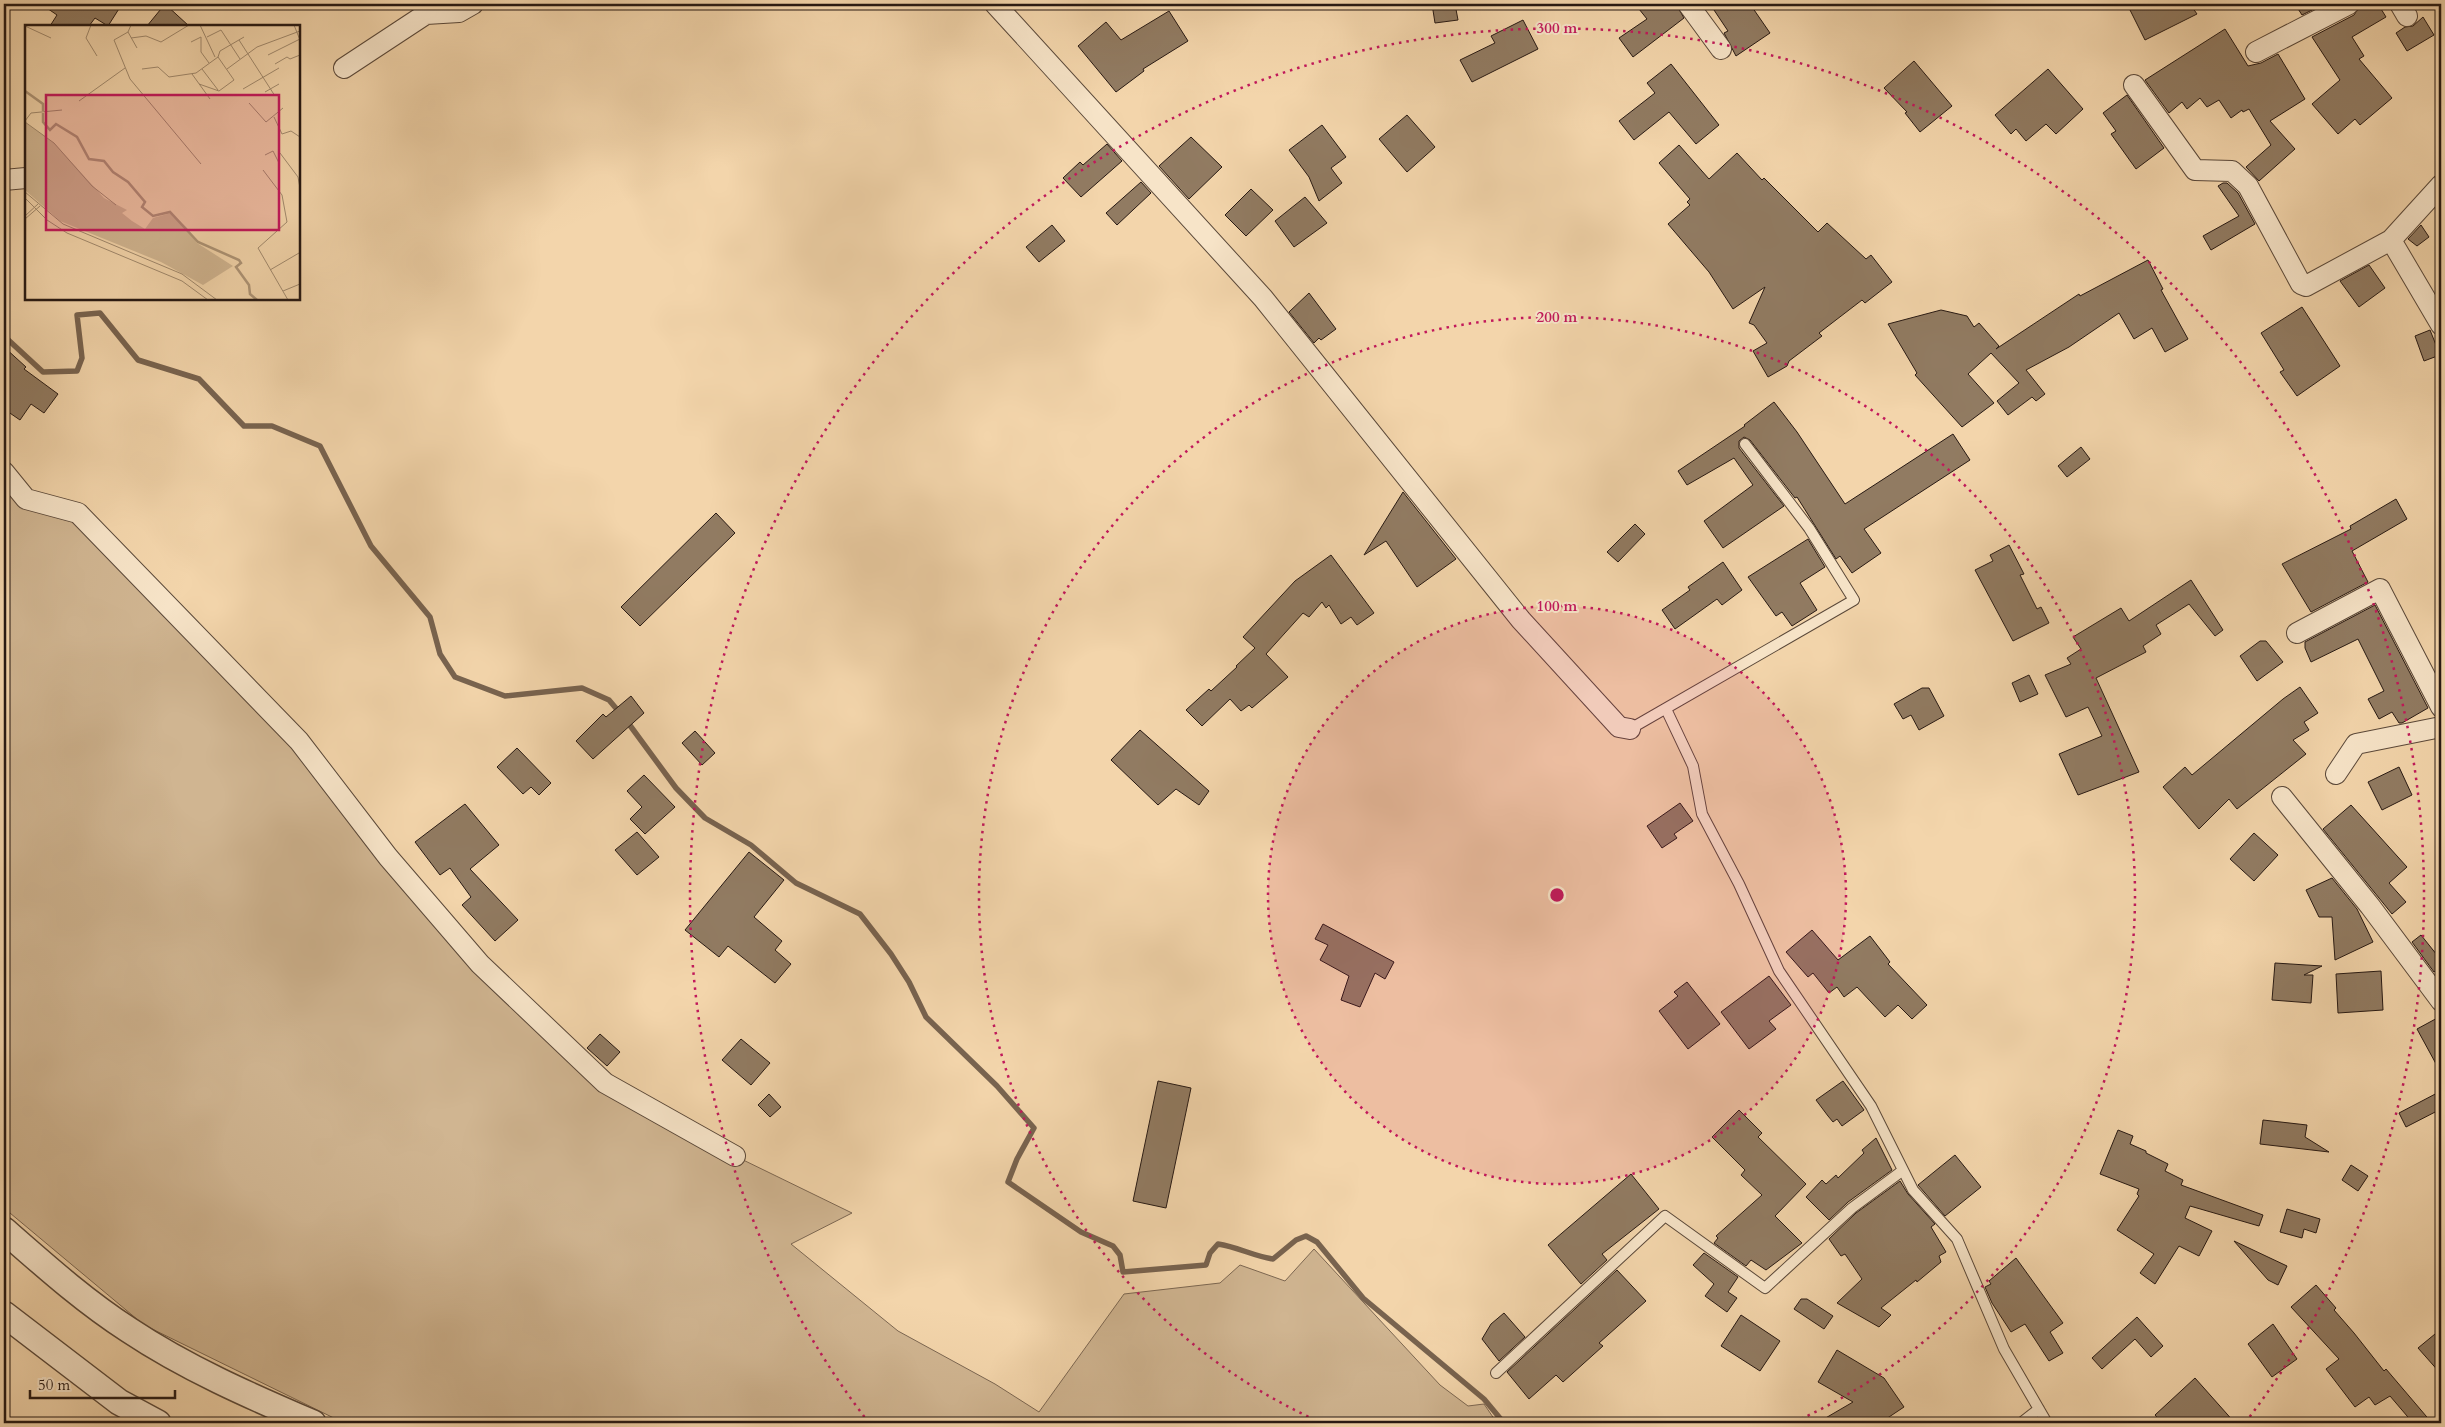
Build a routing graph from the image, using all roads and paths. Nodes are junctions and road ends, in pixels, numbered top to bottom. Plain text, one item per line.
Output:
1 (473, 4) edge
2 (995, 4) edge
3 (1688, 4) edge
4 (2349, 4) edge
5 (1722, 49) dead end
6 (2256, 52) dead end
7 (344, 68) dead end
8 (2134, 85) dead end
9 (25, 178) edge
10 (4, 180) edge
11 (2441, 186) edge
12 (2391, 240) junction
13 (2441, 325) edge
14 (1745, 444) dead end
15 (4, 472) edge
16 (2297, 634) dead end
17 (2441, 707) edge
18 (1666, 709) junction
19 (2441, 727) edge
20 (1630, 729) joint
21 (2336, 774) dead end
22 (2282, 797) dead end
23 (2441, 1001) edge
24 (735, 1156) dead end
25 (1902, 1171) junction
26 (4, 1230) edge
27 (4, 1314) edge
28 (1496, 1373) dead end
29 (2039, 1409) junction
30 (158, 1423) edge
31 (313, 1423) edge
32 (2021, 1423) edge
33 (2047, 1423) edge

1 - 7 street
2 - 20 street
3 - 5 street
4 - 6 street
8 - 12 street
9 - 10 street
11 - 12 street
12 - 13 street
14 - 18 lane
15 - 24 street
16 - 17 street
18 - 20 lane
18 - 25 lane
19 - 21 street
22 - 23 street
25 - 28 lane
25 - 29 lane
26 - 31 street
27 - 30 street
29 - 32 lane
29 - 33 lane

